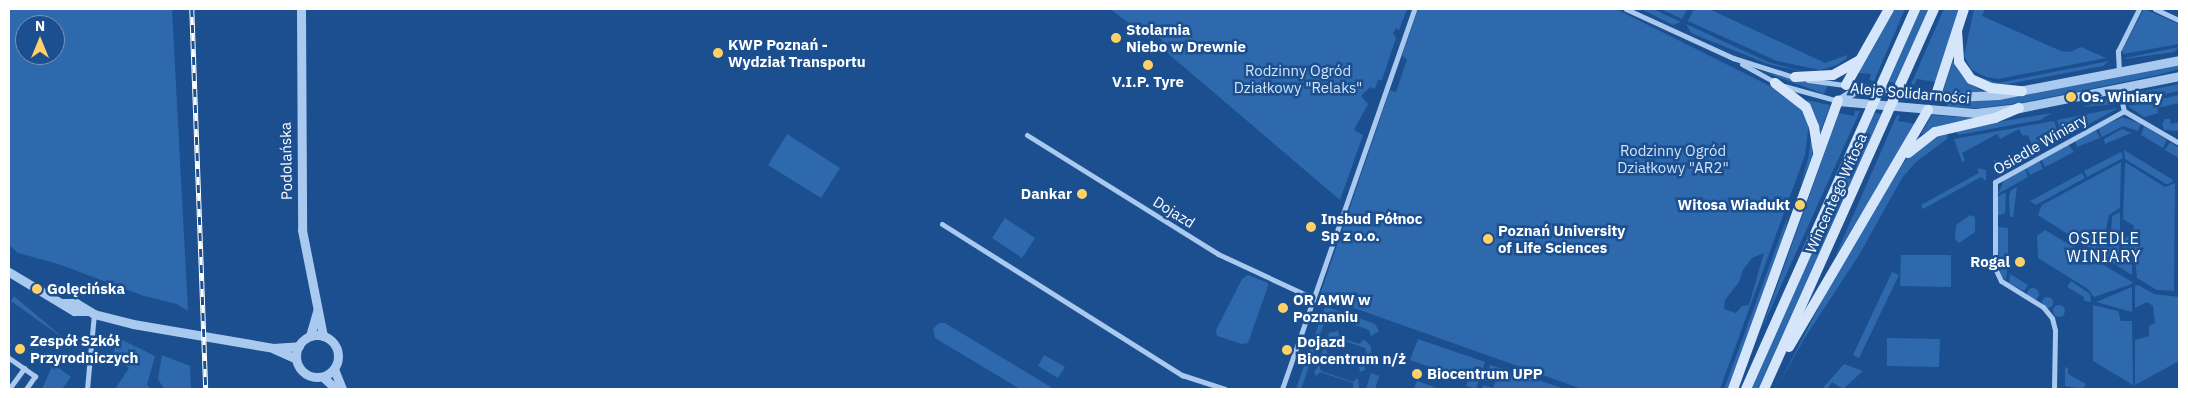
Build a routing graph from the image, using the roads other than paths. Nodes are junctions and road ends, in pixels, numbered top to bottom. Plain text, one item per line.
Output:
1 (301, 9) edge
2 (1414, 9) edge
3 (1626, 9) edge
4 (1889, 9) edge
5 (1915, 9) edge
6 (1934, 9) edge
7 (1964, 9) edge
8 (2139, 9) edge
9 (2155, 9) edge
10 (2179, 20) edge
11 (1957, 31) junction
12 (1864, 52) junction
13 (1733, 58) junction
14 (2179, 60) edge
15 (2119, 72) junction
16 (2179, 76) edge
17 (1795, 77) junction
18 (1775, 82) junction
19 (1846, 85) junction
20 (1865, 88) junction
21 (2119, 88) junction
22 (2022, 91) junction
23 (1936, 95) junction
24 (1838, 101) junction
25 (2019, 108) junction
26 (1928, 110) junction
27 (2124, 111) junction
28 (1026, 135) dead end
29 (2179, 143) edge
30 (1817, 157) junction
31 (1888, 180) junction
32 (942, 224) dead end
33 (9, 272) edge
34 (1313, 298) junction
35 (317, 311) junction
36 (90, 312) junction
37 (310, 336) junction
38 (323, 336) junction
39 (299, 346) junction
40 (273, 348) junction
41 (9, 358) edge
42 (296, 359) junction
43 (24, 368) junction
44 (334, 369) junction
45 (323, 377) junction
46 (9, 389) edge
47 (26, 389) edge
48 (87, 389) edge
49 (336, 389) edge
50 (342, 389) edge
51 (1225, 389) edge
52 (1282, 389) edge
53 (1733, 389) edge
54 (1746, 389) edge
55 (1764, 389) edge
56 (2054, 389) edge

1 - 35 street, Podolańska
2 - 34 street
3 - 13 street, Aleje Solidarności
4 - 12 main road
5 - 54 main road, Wincentego Witosa
6 - 55 main road, Wincentego Witosa
7 - 11 main road
8 - 15 street
9 - 10 street
11 - 22 main road
11 - 23 main road
12 - 17 main road
12 - 19 main road
13 - 17 street, Aleje Solidarności
13 - 18 street, Aleje Solidarności
14 - 15 street, Aleje Solidarności
15 - 22 street, Aleje Solidarności
16 - 21 street, Aleje Solidarności
17 - 19 street, Aleje Solidarności
18 - 24 street, Aleje Solidarności
18 - 30 main road
19 - 20 street, Aleje Solidarności
19 - 24 street
20 - 23 street, Aleje Solidarności
20 - 24 street
21 - 25 street, Aleje Solidarności
21 - 27 street
22 - 23 street, Aleje Solidarności
23 - 26 street
24 - 26 street, Aleje Solidarności
24 - 30 main road
25 - 26 street, Aleje Solidarności
25 - 31 main road
26 - 31 main road
27 - 29 street
27 - 56 street, Osiedle Winiary
28 - 34 street, Dojazd
30 - 53 main road
31 - 55 main road
32 - 51 street
33 - 36 street
34 - 52 street
35 - 37 street, Podolańska
35 - 38 street, Podolańska
36 - 40 street
36 - 48 street
37 - 38 street
37 - 39 street
38 - 44 street
39 - 40 street
39 - 42 street
40 - 42 street
41 - 43 street
42 - 45 street
43 - 46 street
43 - 47 street
44 - 45 street
44 - 50 street
45 - 49 street

